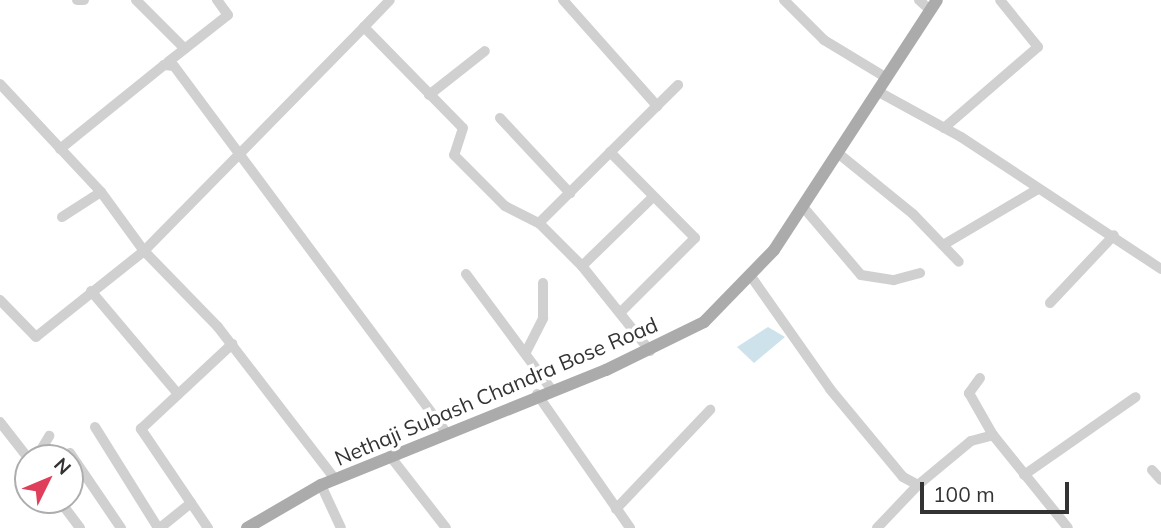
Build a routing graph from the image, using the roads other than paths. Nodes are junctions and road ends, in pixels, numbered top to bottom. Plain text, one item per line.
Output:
1 (77, 0) edge
2 (84, 0) edge
3 (136, 0) edge
4 (217, 0) edge
5 (390, 0) edge
6 (563, 0) edge
7 (784, 0) edge
8 (919, 0) edge
9 (1000, 0) edge
10 (934, 5) edge
11 (364, 27) junction
12 (185, 49) junction
13 (485, 51) dead end
14 (168, 62) junction
15 (885, 77) junction
16 (0, 84) edge
17 (678, 85) dead end
18 (877, 91) junction
19 (429, 95) junction
20 (657, 106) junction
21 (500, 118) dead end
22 (944, 128) junction
23 (60, 149) junction
24 (610, 152) junction
25 (839, 154) junction
26 (240, 156) junction
27 (1038, 189) junction
28 (101, 192) junction
29 (570, 193) junction
30 (653, 197) junction
31 (804, 208) junction
32 (62, 217) dead end
33 (539, 223) junction
34 (1114, 234) junction
35 (943, 245) junction
36 (144, 251) junction
37 (959, 262) dead end
38 (582, 265) junction
39 (1161, 269) edge
40 (920, 273) dead end
41 (466, 274) dead end
42 (750, 275) junction
43 (542, 283) dead end
44 (91, 291) junction
45 (0, 300) edge
46 (1050, 303) dead end
47 (622, 311) junction
48 (232, 344) junction
49 (650, 351) junction
50 (526, 352) junction
51 (980, 378) dead end
52 (551, 389) junction
53 (178, 394) junction
54 (537, 394) junction
55 (1136, 397) dead end
56 (710, 410) dead end
57 (95, 427) dead end
58 (2, 429) edge
59 (446, 432) junction
60 (993, 435) junction
61 (49, 436) dead end
62 (15, 444) edge
63 (44, 444) edge
64 (390, 456) junction
65 (1152, 470) dead end
66 (84, 472) edge
67 (1024, 475) junction
68 (335, 479) junction
69 (1161, 480) edge
70 (321, 485) junction
71 (918, 485) junction
72 (191, 503) junction
73 (616, 509) junction
74 (121, 528) edge
75 (159, 528) edge
76 (208, 528) edge
77 (247, 528) edge
78 (341, 528) edge
79 (446, 528) edge
80 (630, 528) edge
81 (877, 528) edge
82 (1068, 528) edge

1 - 2 street
3 - 12 street
4 - 12 street
5 - 11 street
6 - 20 street
7 - 15 street
8 - 10 street
9 - 22 street
10 - 15 main road, Nethaji Subash Chandra Bose Road
11 - 19 street
11 - 26 street
12 - 14 street
13 - 19 street
14 - 23 street
14 - 26 street
15 - 18 main road, Nethaji Subash Chandra Bose Road
16 - 23 street
17 - 20 street
18 - 22 street
18 - 25 main road, Nethaji Subash Chandra Bose Road
19 - 33 street
20 - 24 street
21 - 29 street
22 - 27 street
23 - 28 street
24 - 29 street
24 - 30 street
25 - 31 main road, Nethaji Subash Chandra Bose Road
25 - 35 street
26 - 36 street
26 - 59 street
27 - 34 street
27 - 35 street
28 - 32 street
28 - 36 street
29 - 33 street
30 - 38 street
30 - 47 street
31 - 40 street
31 - 42 main road, Nethaji Subash Chandra Bose Road
33 - 38 street
34 - 39 street
34 - 46 street
35 - 37 street
36 - 44 street
36 - 48 street
38 - 47 street
41 - 50 street
42 - 49 main road, Nethaji Subash Chandra Bose Road
42 - 71 street
43 - 50 street
44 - 45 street
44 - 53 street
47 - 49 street
48 - 53 street
48 - 68 street
49 - 52 main road, Nethaji Subash Chandra Bose Road
50 - 52 street
51 - 60 street
52 - 54 main road, Nethaji Subash Chandra Bose Road
53 - 72 street
54 - 59 main road, Nethaji Subash Chandra Bose Road
54 - 73 street
55 - 67 street
56 - 73 street
57 - 75 street
58 - 62 street
59 - 64 main road, Nethaji Subash Chandra Bose Road
60 - 67 street
60 - 71 street
61 - 63 street
64 - 68 main road, Nethaji Subash Chandra Bose Road
64 - 79 street
65 - 69 street
66 - 74 street
67 - 82 street
68 - 70 main road, Nethaji Subash Chandra Bose Road
70 - 77 main road, Nethaji Subash Chandra Bose Road
70 - 78 street
71 - 81 street
72 - 75 street
72 - 76 street
73 - 80 street

